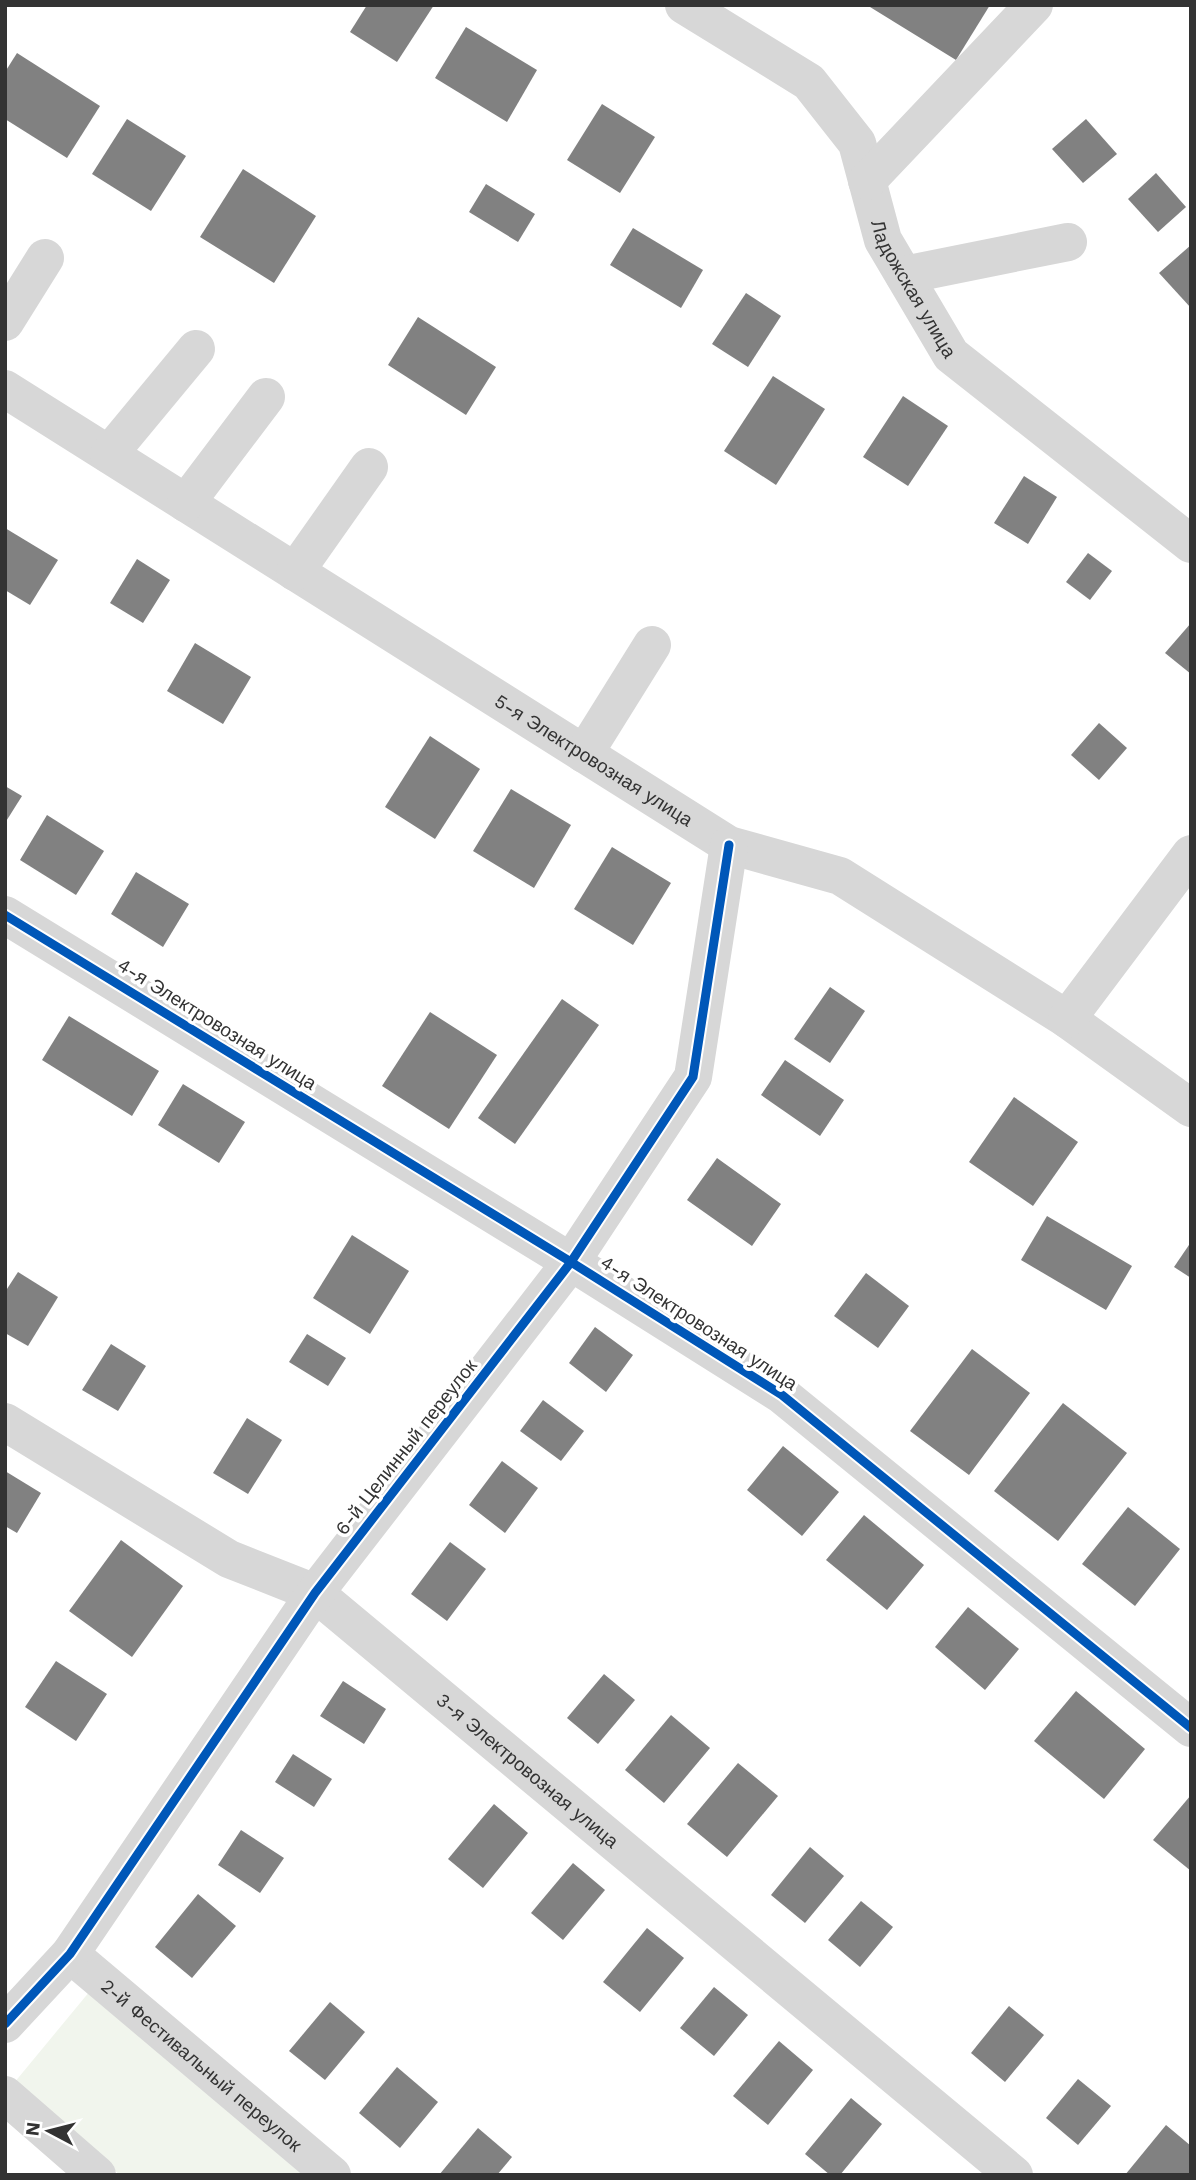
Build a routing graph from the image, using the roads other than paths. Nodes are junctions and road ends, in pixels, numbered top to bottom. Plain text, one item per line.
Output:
1 (684, 5) edge
2 (1034, 5) edge
3 (867, 181) junction
4 (1069, 242) dead end
5 (45, 258) dead end
6 (904, 275) junction
7 (5, 322) edge
8 (196, 349) dead end
9 (5, 388) edge
10 (266, 397) dead end
11 (109, 454) junction
12 (369, 467) dead end
13 (186, 503) junction
14 (1191, 544) edge
15 (295, 572) junction
16 (652, 645) dead end
17 (584, 754) junction
18 (729, 845) junction
19 (1191, 854) edge
20 (5, 915) edge
21 (1067, 1019) junction
22 (1191, 1108) edge
23 (572, 1262) junction
24 (5, 1422) edge
25 (315, 1593) junction
26 (1191, 1728) edge
27 (71, 1954) junction
28 (5, 2024) edge
29 (5, 2095) edge
30 (97, 2175) edge
31 (332, 2175) edge
32 (1014, 2175) edge

1 - 3 street, Ладожская улица
2 - 3 street
3 - 6 street, Ладожская улица
4 - 6 street
5 - 7 street
6 - 14 street, Ладожская улица
8 - 11 street
9 - 11 street, 5-я Электровозная улица
10 - 13 street
11 - 13 street, 5-я Электровозная улица
12 - 15 street
13 - 15 street, 5-я Электровозная улица
15 - 17 street, 5-я Электровозная улица
16 - 17 street
17 - 18 street, 5-я Электровозная улица
18 - 21 street, 5-я Электровозная улица
18 - 23 street, 6-й Целинный переулок
19 - 21 street
20 - 23 street, 4-я Электровозная улица
21 - 22 street, 5-я Электровозная улица
23 - 25 street, 6-й Целинный переулок
23 - 26 street, 4-я Электровозная улица
24 - 25 street, 3-я Электровозная улица
25 - 27 street, 6-й Целинный переулок
25 - 32 street, 3-я Электровозная улица
27 - 28 street, 6-й Целинный переулок
27 - 31 street, 2-й Фестивальный переулок
29 - 30 street

